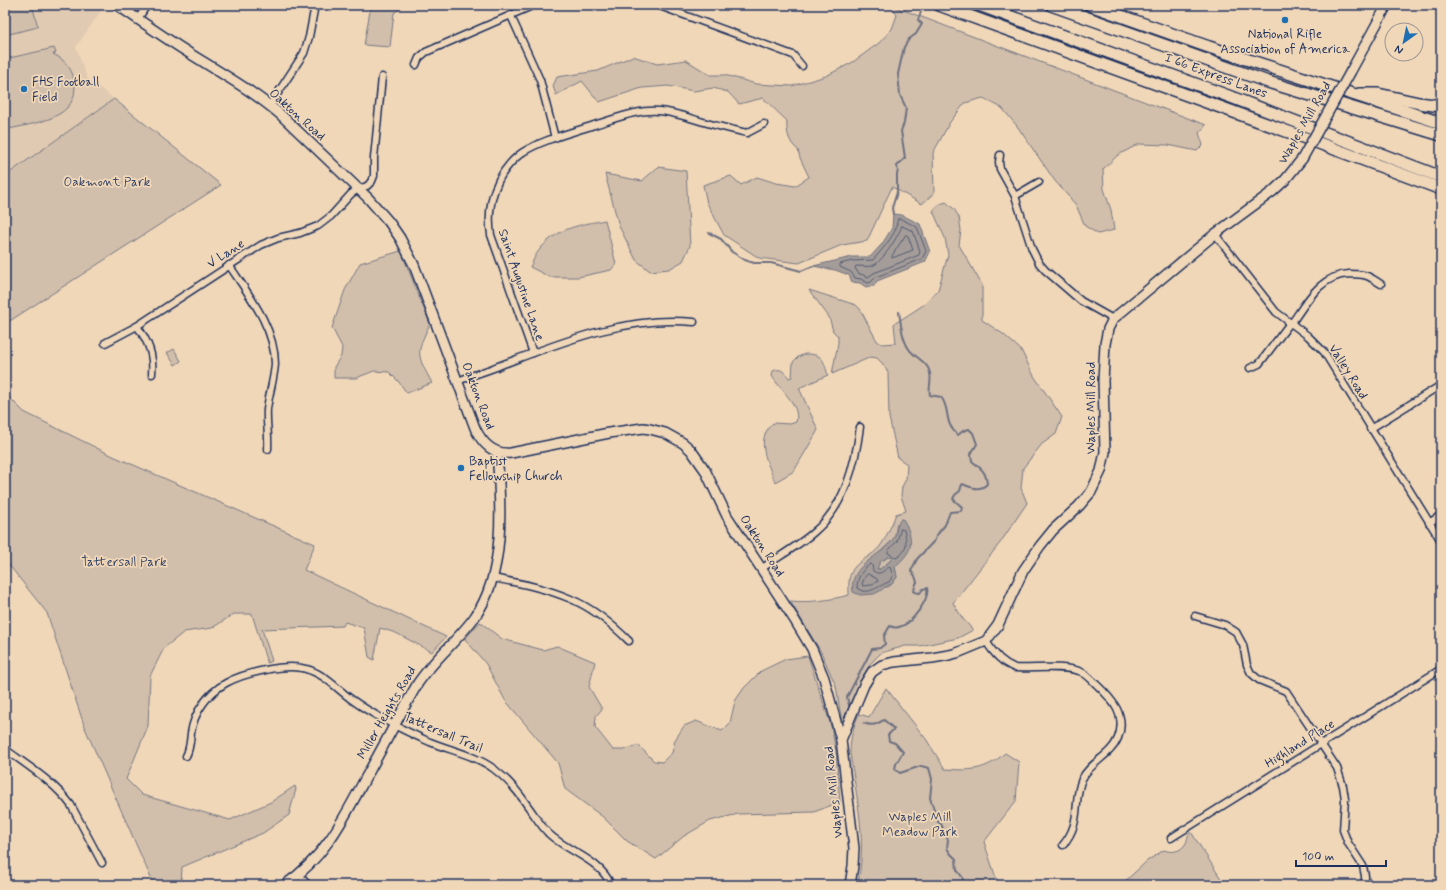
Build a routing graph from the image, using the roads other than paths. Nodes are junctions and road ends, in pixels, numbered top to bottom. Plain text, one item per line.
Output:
1 (118, 5) edge
2 (147, 5) edge
3 (315, 5) edge
4 (534, 5) edge
5 (657, 5) edge
6 (939, 5) edge
7 (979, 5) edge
8 (1052, 5) edge
9 (1090, 5) edge
10 (1387, 5) edge
11 (511, 16) junction
12 (138, 19) junction
13 (416, 64) dead end
14 (802, 66) dead end
15 (382, 77) dead end
16 (1349, 94) junction
17 (270, 105) junction
18 (1441, 106) edge
19 (1441, 123) edge
20 (764, 124) dead end
21 (1441, 135) edge
22 (555, 138) junction
23 (1000, 155) dead end
24 (1395, 160) junction
25 (1441, 170) edge
26 (1441, 177) edge
27 (1039, 182) dead end
28 (358, 189) junction
29 (1441, 189) edge
30 (1015, 196) junction
31 (1215, 234) junction
32 (229, 265) junction
33 (1381, 284) dead end
34 (1113, 319) junction
35 (694, 322) dead end
36 (1290, 324) junction
37 (137, 326) junction
38 (105, 343) dead end
39 (533, 353) junction
40 (1250, 368) dead end
41 (152, 374) dead end
42 (458, 381) junction
43 (1441, 385) edge
44 (860, 427) dead end
45 (1370, 429) junction
46 (268, 449) dead end
47 (497, 452) junction
48 (1441, 515) edge
49 (1429, 523) junction
50 (1441, 541) edge
51 (761, 569) junction
52 (493, 578) junction
53 (1195, 616) dead end
54 (629, 641) dead end
55 (986, 641) junction
56 (1441, 669) edge
57 (395, 724) junction
58 (841, 740) junction
59 (1320, 744) junction
60 (5, 749) edge
61 (186, 756) dead end
62 (1171, 838) dead end
63 (1063, 845) dead end
64 (102, 863) dead end
65 (299, 875) junction
66 (285, 885) edge
67 (308, 885) edge
68 (611, 885) edge
69 (850, 885) edge
70 (1365, 885) edge

1 - 12 street, Oakton Road
2 - 12 street
3 - 17 street
4 - 11 street
5 - 14 street
6 - 29 highway
7 - 24 highway, I 66 Express Lanes
8 - 21 highway, I 66 Express Lanes
9 - 16 highway
10 - 31 street, Waples Mill Road, bridge
11 - 13 street
11 - 22 street
12 - 17 street, Oakton Road
15 - 28 street, V Lane
16 - 18 highway
16 - 19 highway
17 - 28 street, Oakton Road
20 - 22 street, Saint Augustine Lane
22 - 39 street, Saint Augustine Lane
23 - 30 street
24 - 25 highway
24 - 26 highway, I 66 Express Lanes
27 - 30 street
28 - 32 street, V Lane
28 - 42 street, Oakton Road
30 - 34 street
31 - 34 street, Waples Mill Road
31 - 36 street, Valley Road
32 - 37 street, V Lane
32 - 46 street
33 - 36 street
34 - 55 street, Waples Mill Road
35 - 39 street
36 - 40 street
36 - 45 street, Valley Road
37 - 38 street, V Lane
37 - 41 street
39 - 42 street
42 - 47 street, Oakton Road
43 - 45 street
44 - 51 street
45 - 49 street, Valley Road
47 - 51 street, Oakton Road
47 - 52 street, Miller Heights Road
48 - 49 street
49 - 50 street, Valley Road
51 - 58 street, Oakton Road
52 - 54 street
52 - 57 street, Miller Heights Road
53 - 59 street
55 - 58 street, Waples Mill Road
55 - 63 street
56 - 59 street, Highland Place
57 - 61 street, Tattersall Trail
57 - 65 street, Miller Heights Road
57 - 68 street, Tattersall Trail
58 - 69 street, Waples Mill Road
59 - 62 street, Highland Place
59 - 70 street
60 - 64 street
65 - 66 street, Miller Heights Road
65 - 67 street

